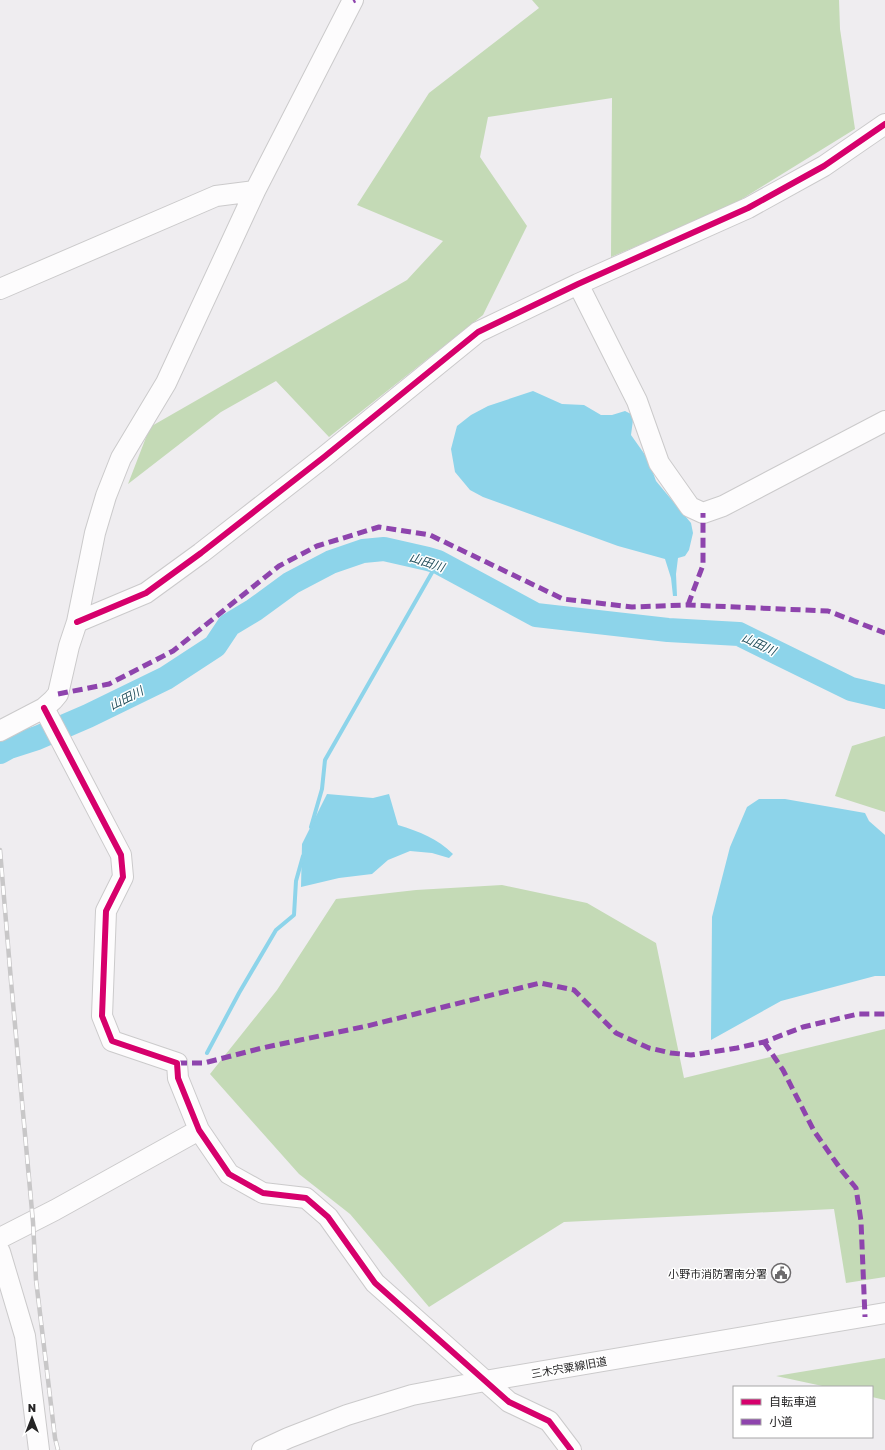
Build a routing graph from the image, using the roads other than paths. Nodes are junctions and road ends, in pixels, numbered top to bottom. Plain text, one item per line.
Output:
1 (353, 0) edge
2 (885, 124) edge
3 (255, 191) junction
4 (578, 284) junction
5 (0, 288) edge
6 (885, 421) edge
7 (76, 622) junction
8 (44, 708) junction
9 (0, 731) edge
10 (199, 1130) junction
11 (0, 1238) edge
12 (0, 1252) edge
13 (885, 1313) edge
14 (485, 1381) junction
15 (39, 1450) edge
16 (262, 1450) edge
17 (571, 1450) edge

1 - 3 street
2 - 4 street
3 - 5 street
3 - 7 street
4 - 6 street
4 - 7 street
7 - 8 street
8 - 9 street
8 - 10 street
10 - 11 street
10 - 14 street
12 - 15 street
13 - 14 street, 三木宍粟線旧道
14 - 16 street, 三木宍粟線旧道
14 - 17 street

